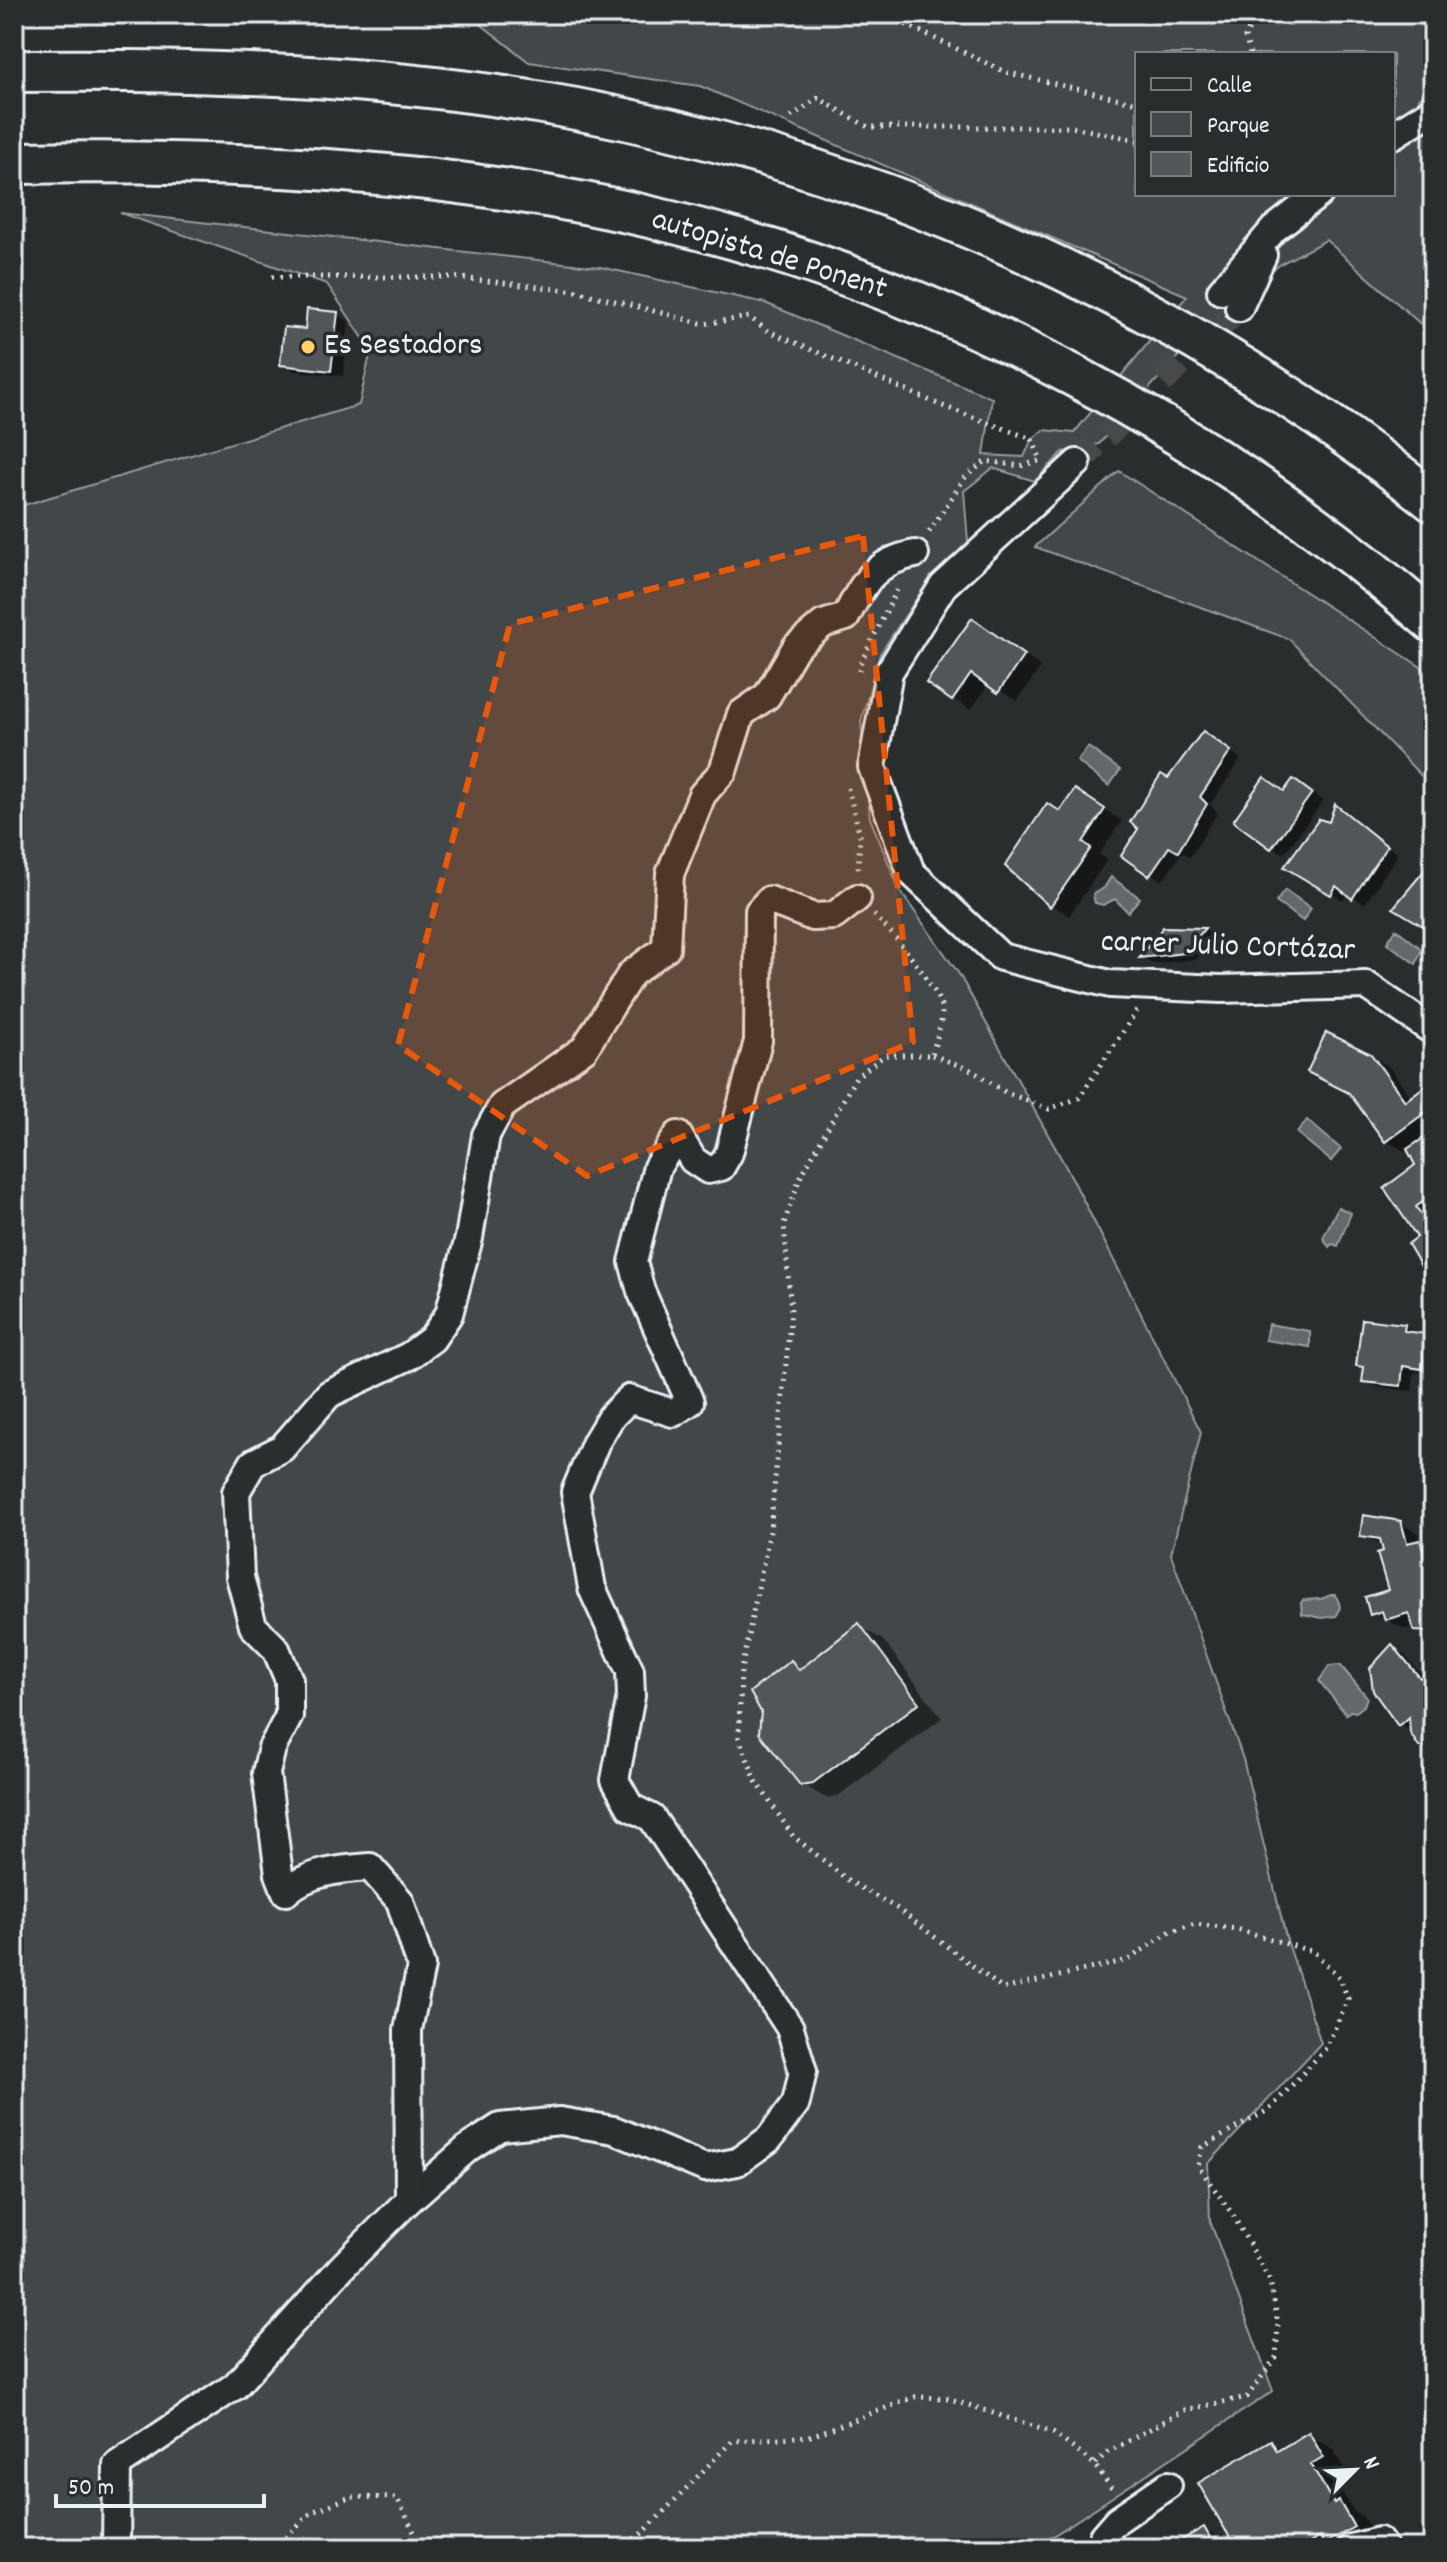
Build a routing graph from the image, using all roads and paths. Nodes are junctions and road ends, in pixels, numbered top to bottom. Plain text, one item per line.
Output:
1 (884, 14) edge
2 (1256, 14) edge
3 (1249, 52) edge
4 (14, 71) edge
5 (1135, 103) edge
6 (1433, 110) edge
7 (791, 117) dead end
8 (1395, 134) edge
9 (1135, 140) edge
10 (14, 163) edge
11 (1316, 196) edge
12 (272, 277) dead end
13 (1230, 299) tunnel mouth
14 (1052, 453) dead end
15 (1042, 460) junction
16 (1077, 463) tunnel mouth
17 (1433, 501) edge
18 (1021, 512) junction
19 (915, 554) junction
20 (1433, 622) edge
21 (859, 677) dead end
22 (848, 784) dead end
23 (857, 898) junction
24 (1153, 986) junction
25 (1433, 1031) edge
26 (932, 1055) junction
27 (409, 2200) junction
28 (1094, 2464) junction
29 (1168, 2485) dead end
30 (1127, 2512) junction
31 (116, 2548) edge
32 (274, 2548) edge
33 (422, 2548) edge
34 (621, 2548) edge
35 (1105, 2548) edge
36 (1351, 2548) edge
37 (1384, 2548) edge

1 - 5 path
2 - 3 path
4 - 17 highway
6 - 8 street
7 - 9 path
10 - 20 highway, autopista de Ponent
11 - 13 street
12 - 15 path
14 - 15 path
15 - 18 path
15 - 19 path
16 - 18 street, carrer Julio Cortázar
18 - 24 street, carrer Julio Cortázar
19 - 21 path
19 - 27 street
22 - 23 path
23 - 26 path
23 - 27 street
24 - 25 street, carrer Julio Cortázar
24 - 26 path
26 - 28 path
27 - 31 street
28 - 30 path
28 - 34 path
29 - 30 street
30 - 35 street
32 - 33 path
36 - 37 street

